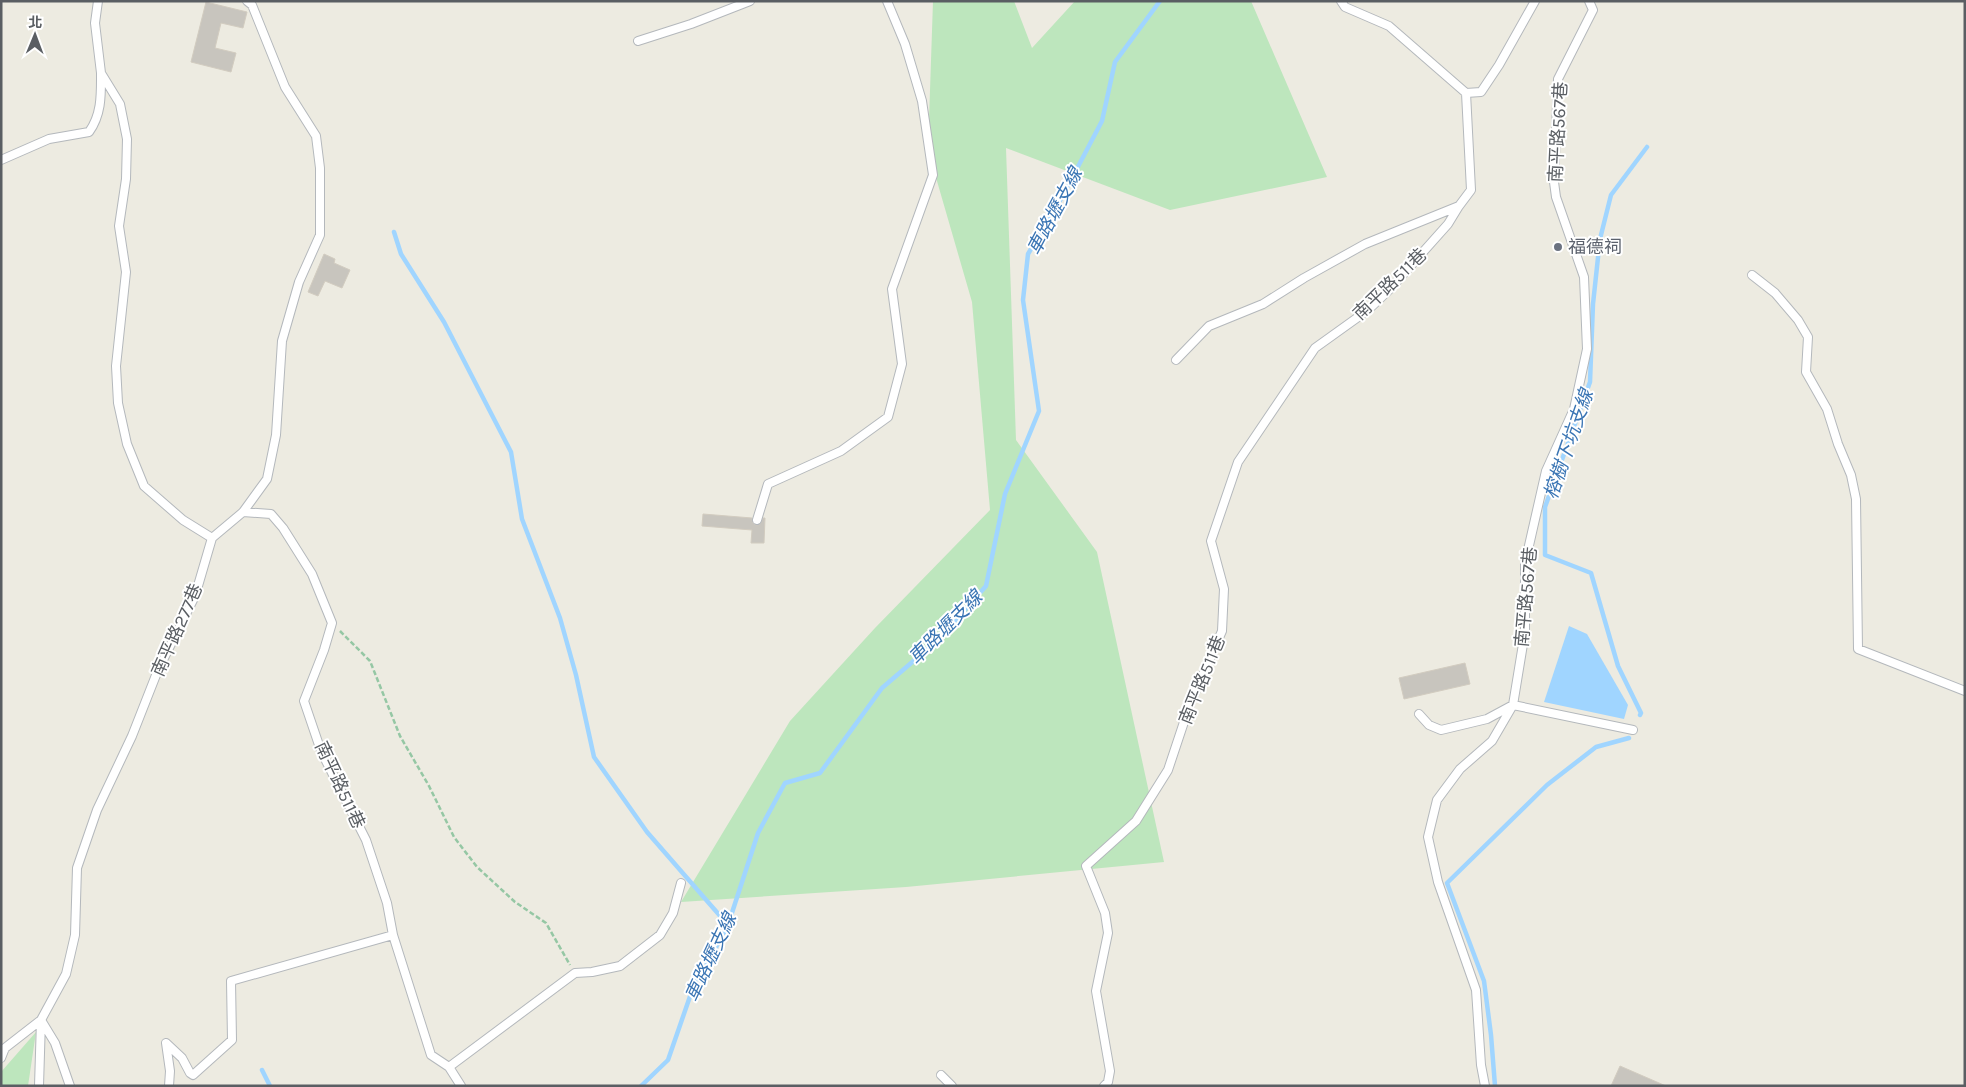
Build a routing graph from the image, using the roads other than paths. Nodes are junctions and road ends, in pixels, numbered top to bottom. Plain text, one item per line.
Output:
1 (98, 1) edge
2 (247, 1) edge
3 (750, 1) edge
4 (887, 1) edge
5 (1341, 1) edge
6 (1535, 1) edge
7 (1589, 1) edge
8 (638, 41) dead end
9 (100, 73) junction
10 (1466, 93) junction
11 (1, 160) edge
12 (1459, 206) junction
13 (1752, 275) dead end
14 (1176, 360) dead end
15 (243, 512) junction
16 (757, 520) dead end
17 (212, 538) junction
18 (1965, 691) edge
19 (1513, 705) junction
20 (1419, 714) dead end
21 (1633, 730) dead end
22 (680, 883) dead end
23 (393, 935) junction
24 (41, 1020) junction
25 (1, 1058) edge
26 (449, 1067) junction
27 (941, 1076) dead end
28 (38, 1086) edge
29 (70, 1086) edge
30 (169, 1086) edge
31 (461, 1086) edge
32 (952, 1086) edge
33 (1104, 1086) edge
34 (1484, 1086) edge

1 - 9 lane
2 - 15 lane
3 - 8 lane
4 - 16 lane
5 - 10 lane
6 - 10 lane
7 - 19 lane, 南平路567巷
9 - 11 lane
9 - 17 lane
10 - 12 lane
12 - 14 lane
12 - 33 lane, 南平路511巷
13 - 18 lane
15 - 17 lane
15 - 23 lane, 南平路511巷
17 - 24 lane, 南平路277巷
19 - 20 lane
19 - 21 lane
19 - 34 lane, 南平路567巷
22 - 26 lane
23 - 26 lane, 南平路511巷
23 - 30 lane
24 - 25 lane, 南平路277巷
24 - 28 lane
24 - 29 lane
26 - 31 lane, 南平路511巷
27 - 32 lane

